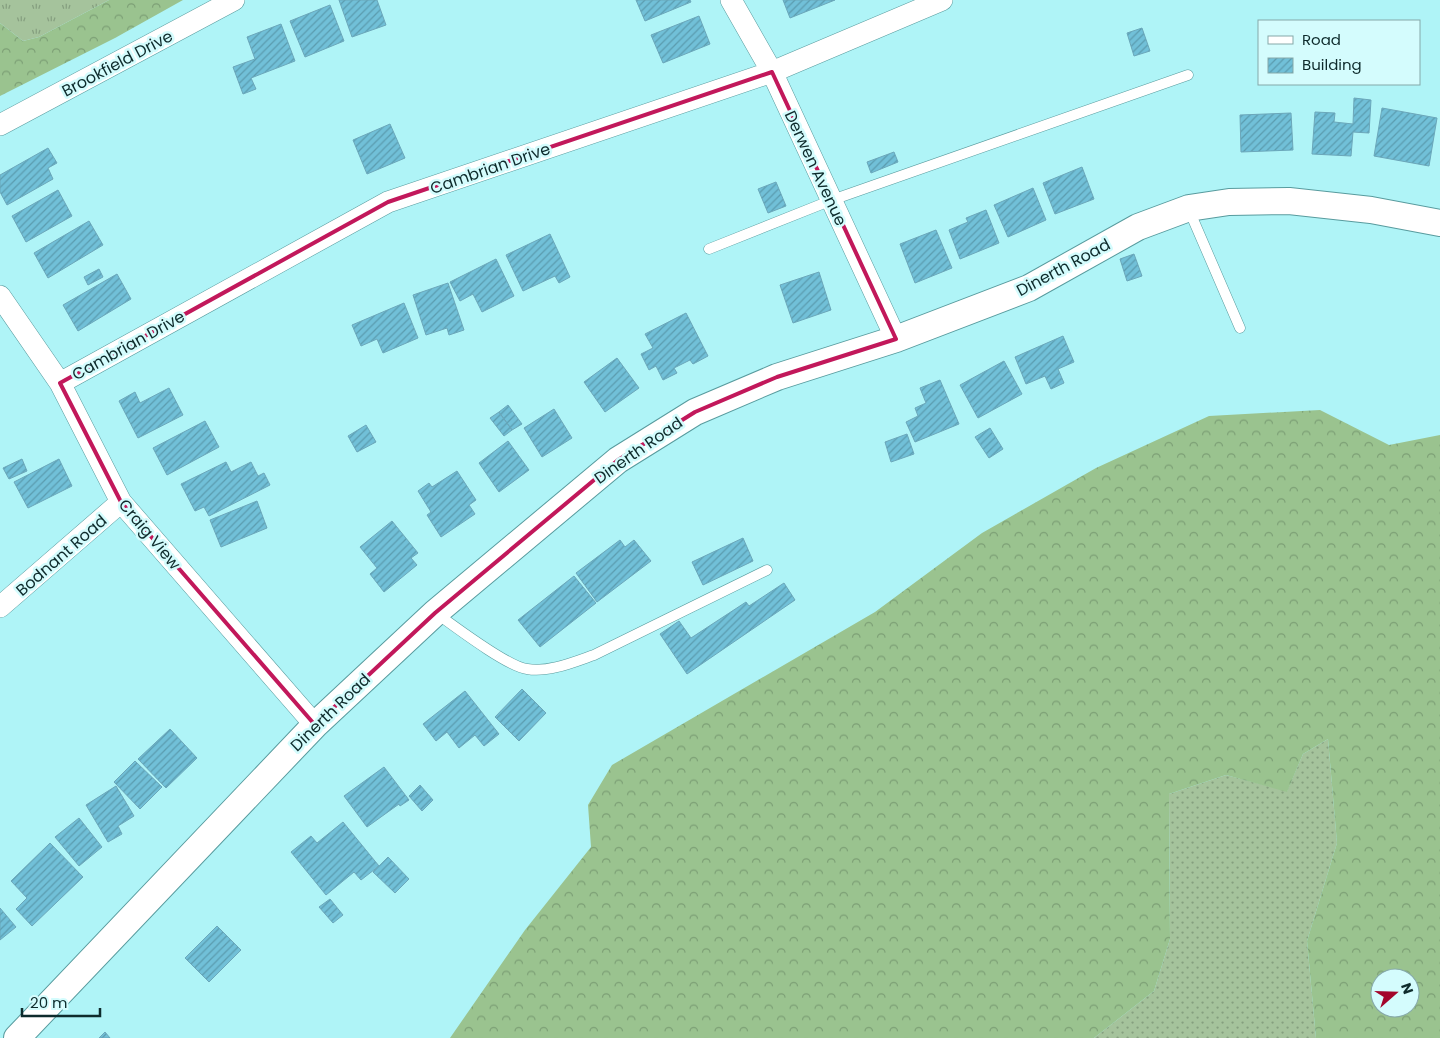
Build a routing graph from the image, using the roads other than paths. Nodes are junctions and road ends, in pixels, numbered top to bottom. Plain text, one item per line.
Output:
1 (234, 0) edge
2 (731, 0) edge
3 (942, 0) edge
4 (772, 72) junction
5 (1188, 75) dead end
6 (0, 125) edge
7 (832, 200) junction
8 (1189, 208) junction
9 (1440, 223) edge
10 (709, 249) dead end
11 (0, 296) edge
12 (1240, 328) dead end
13 (896, 339) junction
14 (60, 383) junction
15 (121, 502) junction
16 (767, 570) dead end
17 (0, 607) edge
18 (436, 613) junction
19 (314, 725) junction
20 (16, 1038) edge

1 - 6 street, Brookfield Drive
2 - 4 street, Derwen Avenue
3 - 4 street, Cambrian Drive
4 - 7 street, Derwen Avenue
4 - 14 street, Cambrian Drive
5 - 7 lane
7 - 10 lane
7 - 13 street, Derwen Avenue
8 - 9 street, Dinerth Road
8 - 12 lane
8 - 13 street, Dinerth Road
11 - 14 street, Craig View
13 - 18 street, Dinerth Road
14 - 15 street, Craig View
15 - 17 street, Bodnant Road
15 - 19 street, Craig View
16 - 18 lane
18 - 19 street, Dinerth Road
19 - 20 street, Dinerth Road

